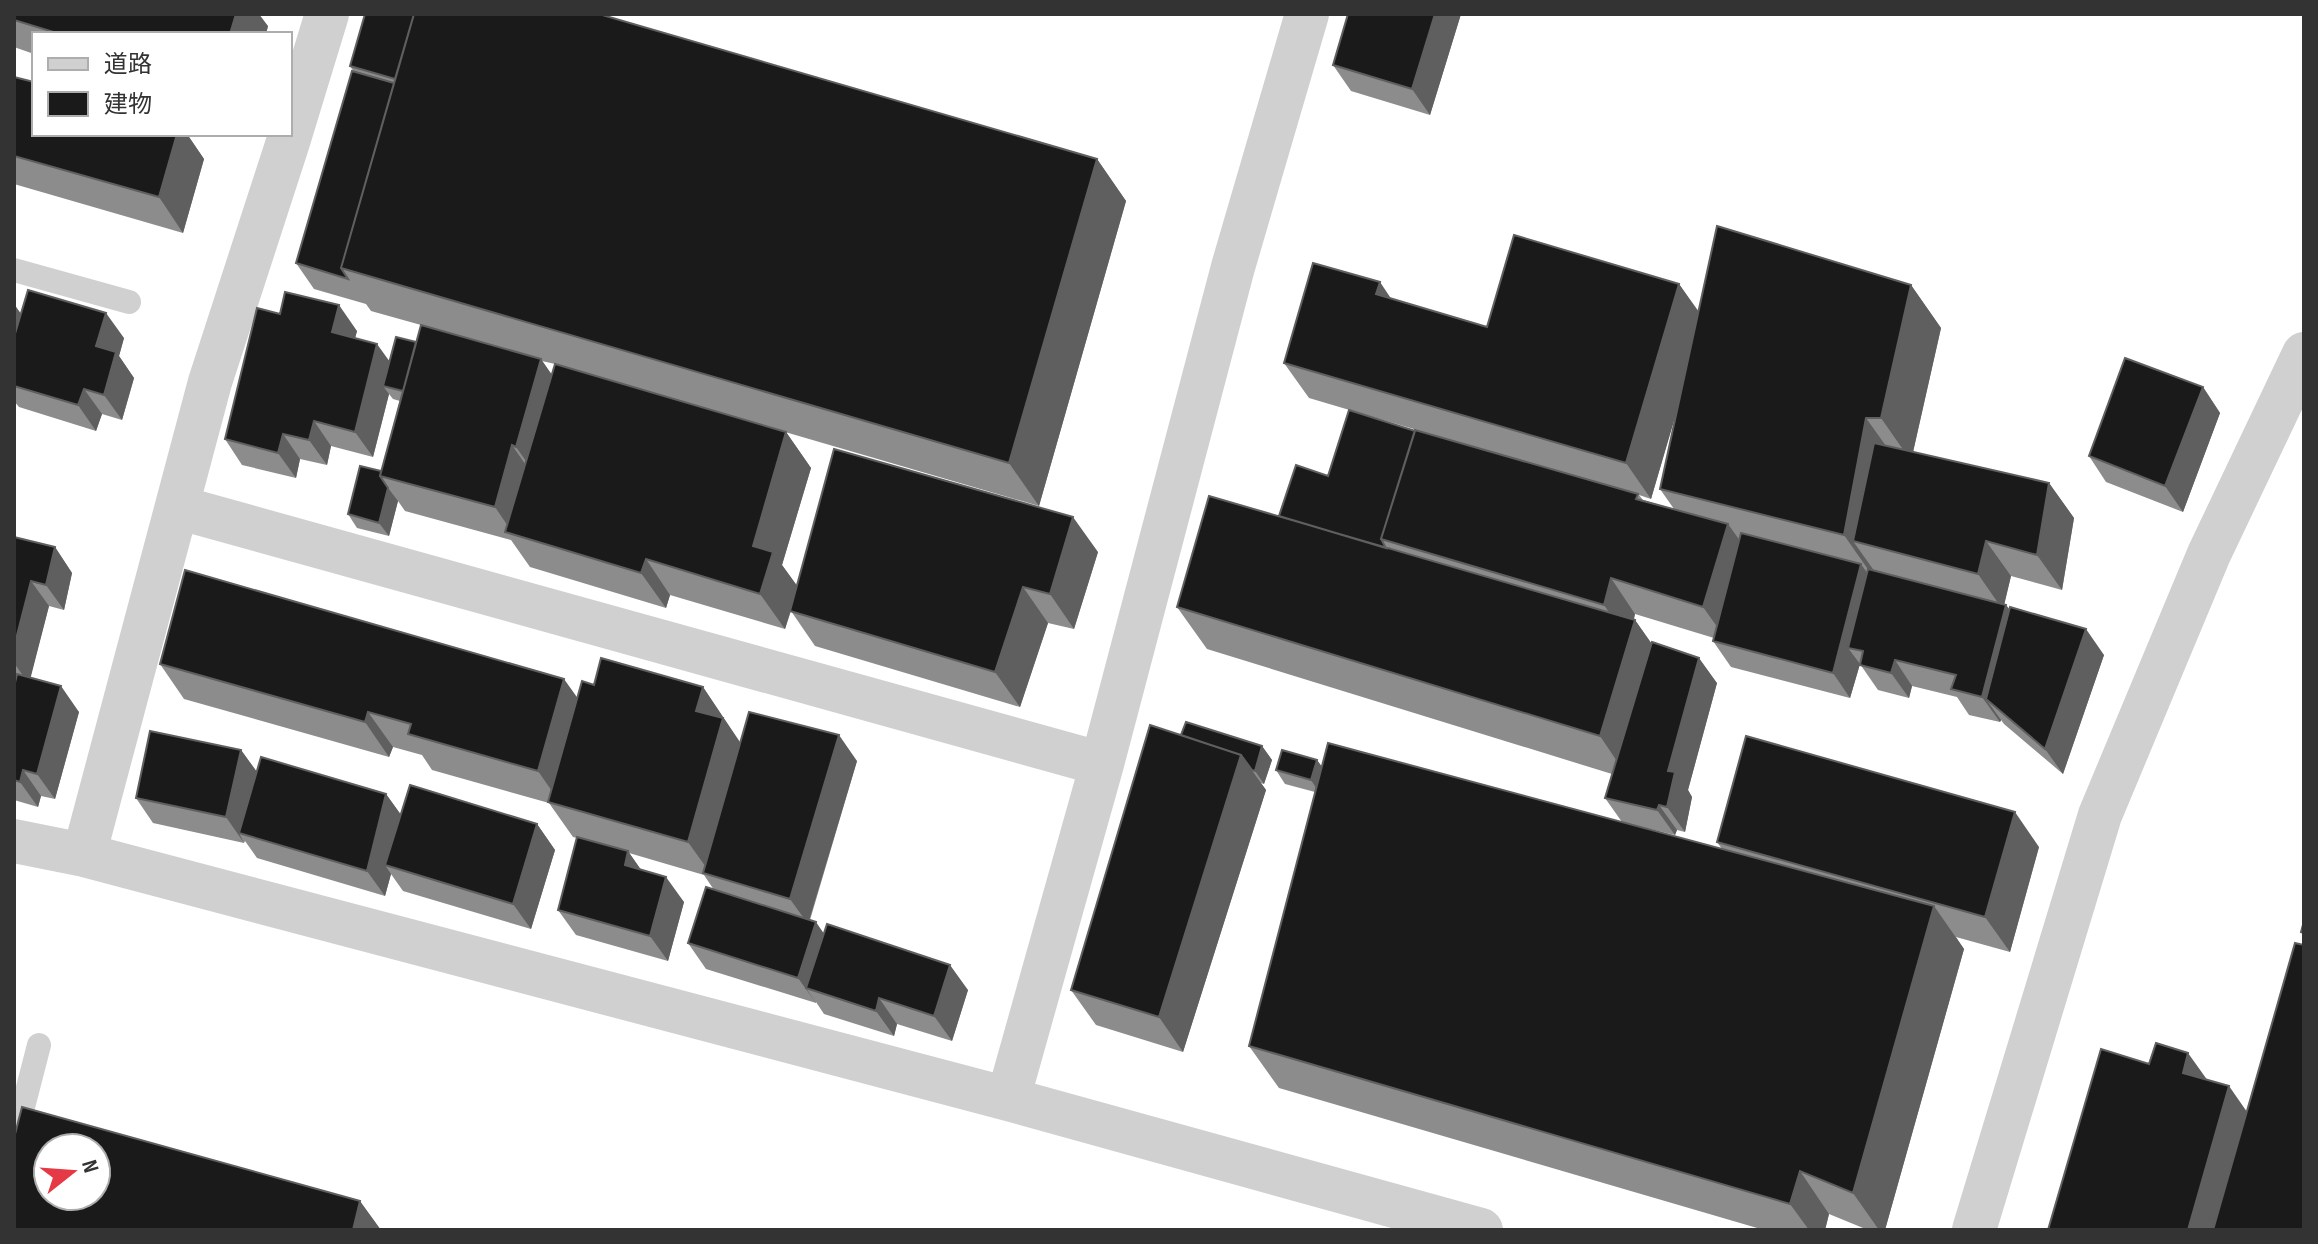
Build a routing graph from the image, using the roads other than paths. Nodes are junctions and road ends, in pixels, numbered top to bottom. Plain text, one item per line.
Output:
1 (327, 14) edge
2 (1307, 14) edge
3 (292, 129) edge
4 (290, 136) edge
5 (14, 270) edge
6 (129, 302) dead end
7 (2304, 354) edge
8 (177, 507) junction
9 (1102, 764) junction
10 (14, 841) edge
11 (84, 855) junction
12 (39, 1045) dead end
13 (1008, 1099) junction
14 (14, 1142) edge
15 (1481, 1230) edge
16 (1974, 1230) edge

1 - 3 street
2 - 9 street
4 - 8 street
5 - 6 lane
7 - 16 street
8 - 9 street
8 - 11 street
9 - 13 street
10 - 11 street
11 - 13 street
12 - 14 lane
13 - 15 street

